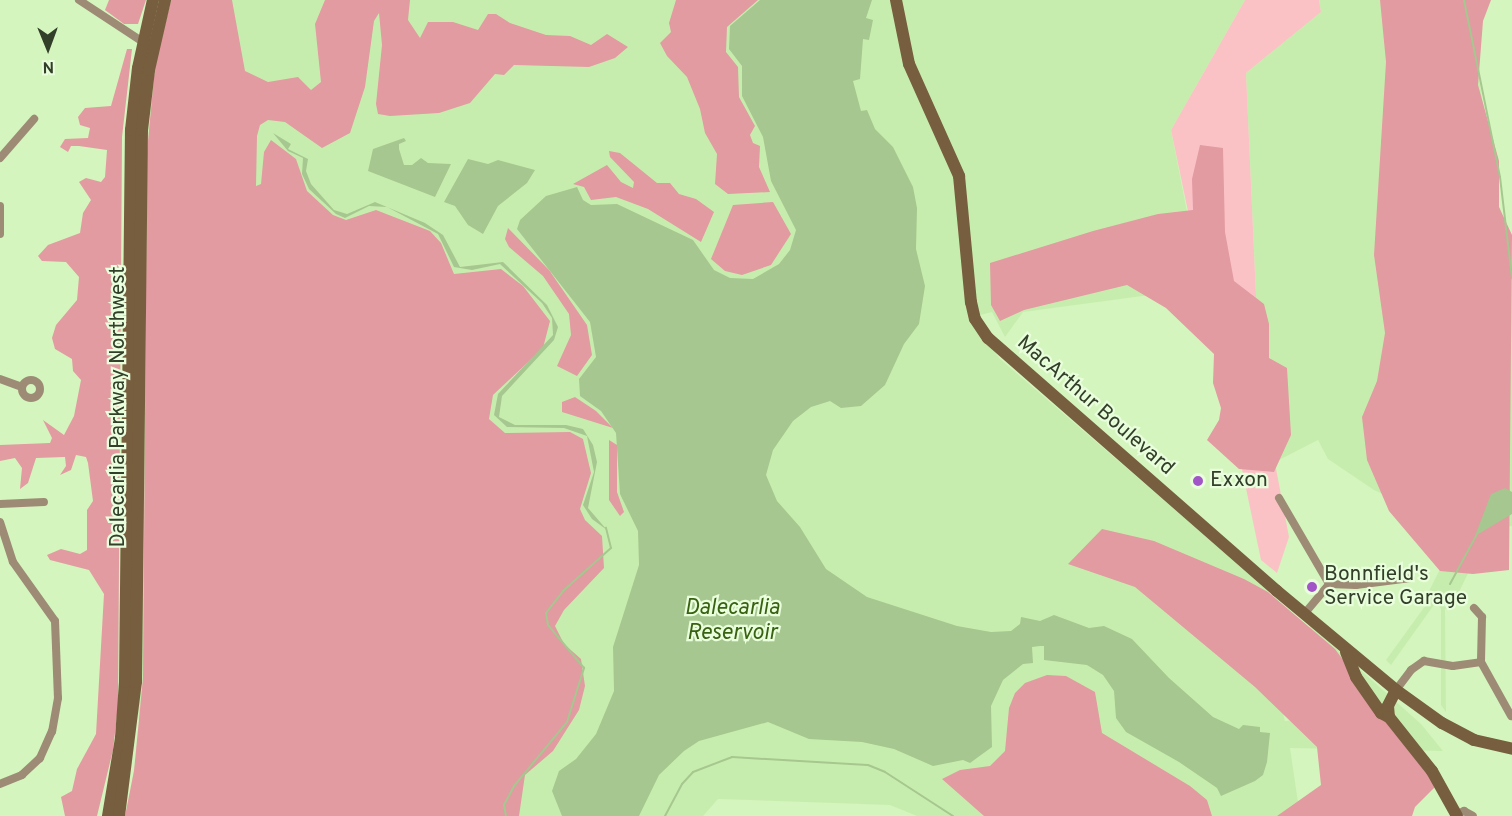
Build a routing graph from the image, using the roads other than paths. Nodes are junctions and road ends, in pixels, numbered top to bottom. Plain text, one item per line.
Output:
1 (79, 0) edge
2 (153, 0) edge
3 (165, 0) edge
4 (896, 0) edge
5 (903, 0) edge
6 (900, 19) junction
7 (148, 45) junction
8 (34, 119) dead end
9 (0, 158) edge
10 (0, 206) edge
11 (0, 234) edge
12 (0, 379) edge
13 (22, 387) dead end
14 (1279, 498) dead end
15 (44, 502) dead end
16 (0, 504) edge
17 (0, 522) edge
18 (3, 543) edge
19 (1411, 578) dead end
20 (1329, 584) junction
21 (1474, 608) dead end
22 (1305, 613) junction
23 (1346, 650) junction
24 (1481, 662) junction
25 (1396, 690) junction
26 (1511, 716) edge
27 (1389, 717) junction
28 (1512, 749) edge
29 (0, 784) edge
30 (1457, 815) edge
31 (108, 816) edge
32 (119, 816) edge
33 (1473, 816) edge

1 - 7 street
2 - 7 main road, Dalecarlia Parkway Northwest
3 - 7 main road, Dalecarlia Parkway Northwest
4 - 6 main road, MacArthur Boulevard
5 - 6 main road
6 - 22 main road, MacArthur Boulevard
7 - 31 main road, Dalecarlia Parkway Northwest
7 - 32 main road, Dalecarlia Parkway Northwest
8 - 9 street
10 - 11 street
12 - 13 street
14 - 20 street
15 - 16 street
17 - 18 street
18 - 29 street
19 - 20 street
20 - 22 street
21 - 24 street
22 - 23 main road, MacArthur Boulevard
23 - 25 main road, MacArthur Boulevard
23 - 27 main road
24 - 25 street
24 - 26 street
25 - 27 main road
25 - 28 main road, MacArthur Boulevard
27 - 30 main road
30 - 33 street

